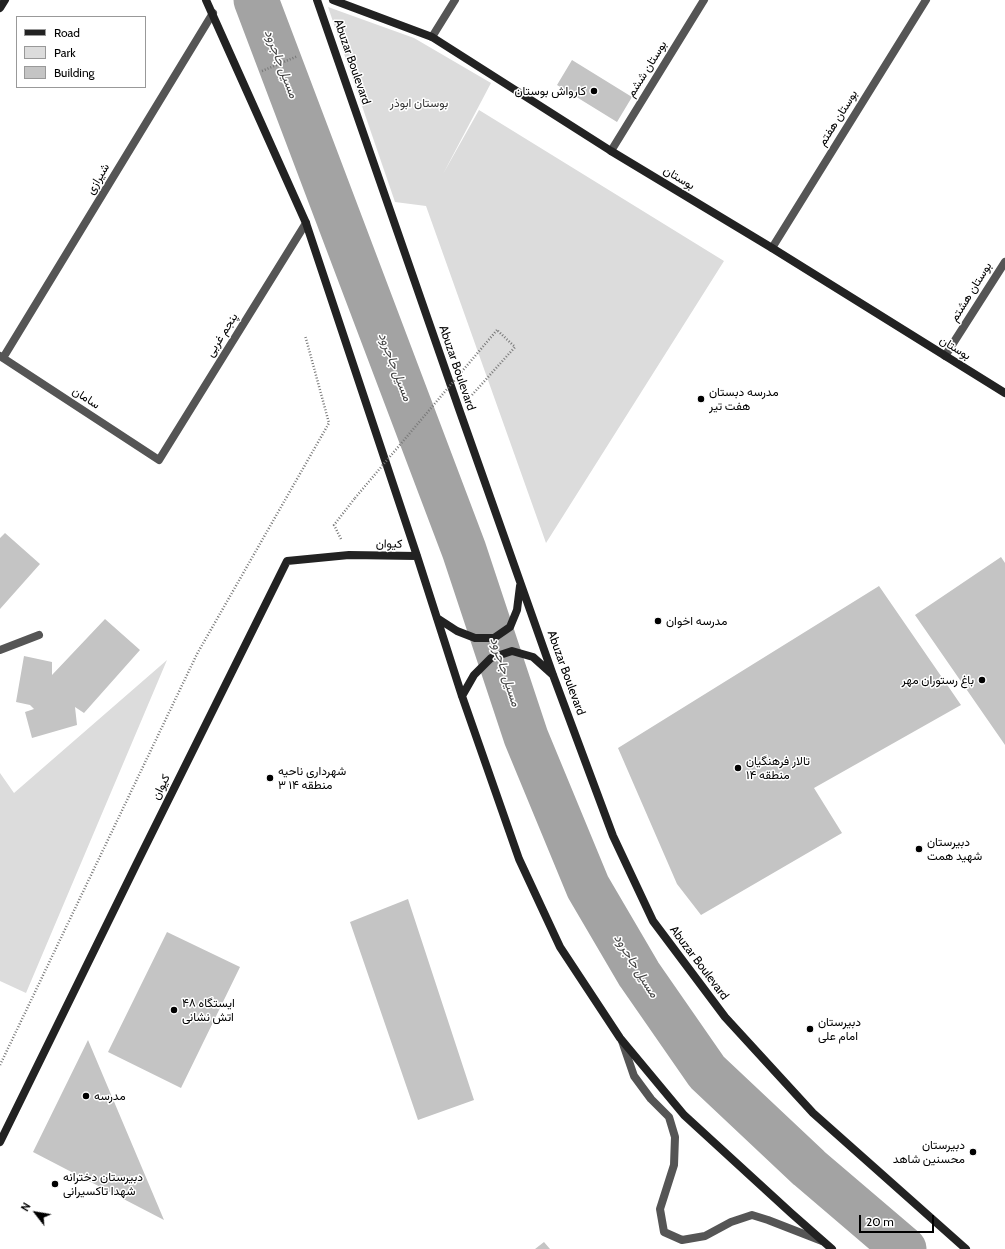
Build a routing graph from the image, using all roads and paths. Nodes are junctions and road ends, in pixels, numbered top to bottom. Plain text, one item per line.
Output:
1 (5, 0) edge
2 (206, 0) edge
3 (317, 0) edge
4 (333, 0) edge
5 (455, 0) edge
6 (704, 0) edge
7 (926, 0) edge
8 (0, 8) edge
9 (213, 12) junction
10 (432, 37) junction
11 (298, 56) dead end
12 (262, 71) dead end
13 (610, 151) junction
14 (306, 223) junction
15 (772, 248) junction
16 (1005, 262) edge
17 (305, 335) dead end
18 (945, 356) junction
19 (2, 357) edge
20 (1005, 393) edge
21 (459, 409) junction
22 (159, 460) joint
23 (334, 525) dead end
24 (417, 556) junction
25 (520, 583) junction
26 (437, 618) junction
27 (39, 635) dead end
28 (0, 650) edge
29 (553, 675) junction
30 (462, 696) junction
31 (621, 1040) junction
32 (0, 1065) edge
33 (0, 1142) edge
34 (823, 1241) junction
35 (832, 1249) edge
36 (966, 1249) edge

1 - 8 main road
2 - 9 main road
3 - 21 main road, Abuzar Boulevard
4 - 10 main road, بوستان
5 - 10 street
6 - 13 street, بوستان ششم
7 - 15 street, بوستان هفتم
9 - 14 main road
9 - 19 street, شیرازی
10 - 13 main road, بوستان
11 - 12 path
13 - 15 main road, بوستان
14 - 22 street, پنجم غربی
14 - 24 main road
15 - 18 main road, بوستان
16 - 18 street, بوستان هشتم
17 - 32 path
18 - 20 main road, بوستان
19 - 22 street, سامان
21 - 23 path, bridge
21 - 25 main road, Abuzar Boulevard
24 - 26 main road
24 - 33 main road, کیوان
25 - 26 main road
25 - 29 main road, Abuzar Boulevard
26 - 30 main road
27 - 28 street
29 - 30 main road
29 - 36 main road, Abuzar Boulevard
30 - 31 main road
31 - 34 main road
31 - 34 street
34 - 35 main road

